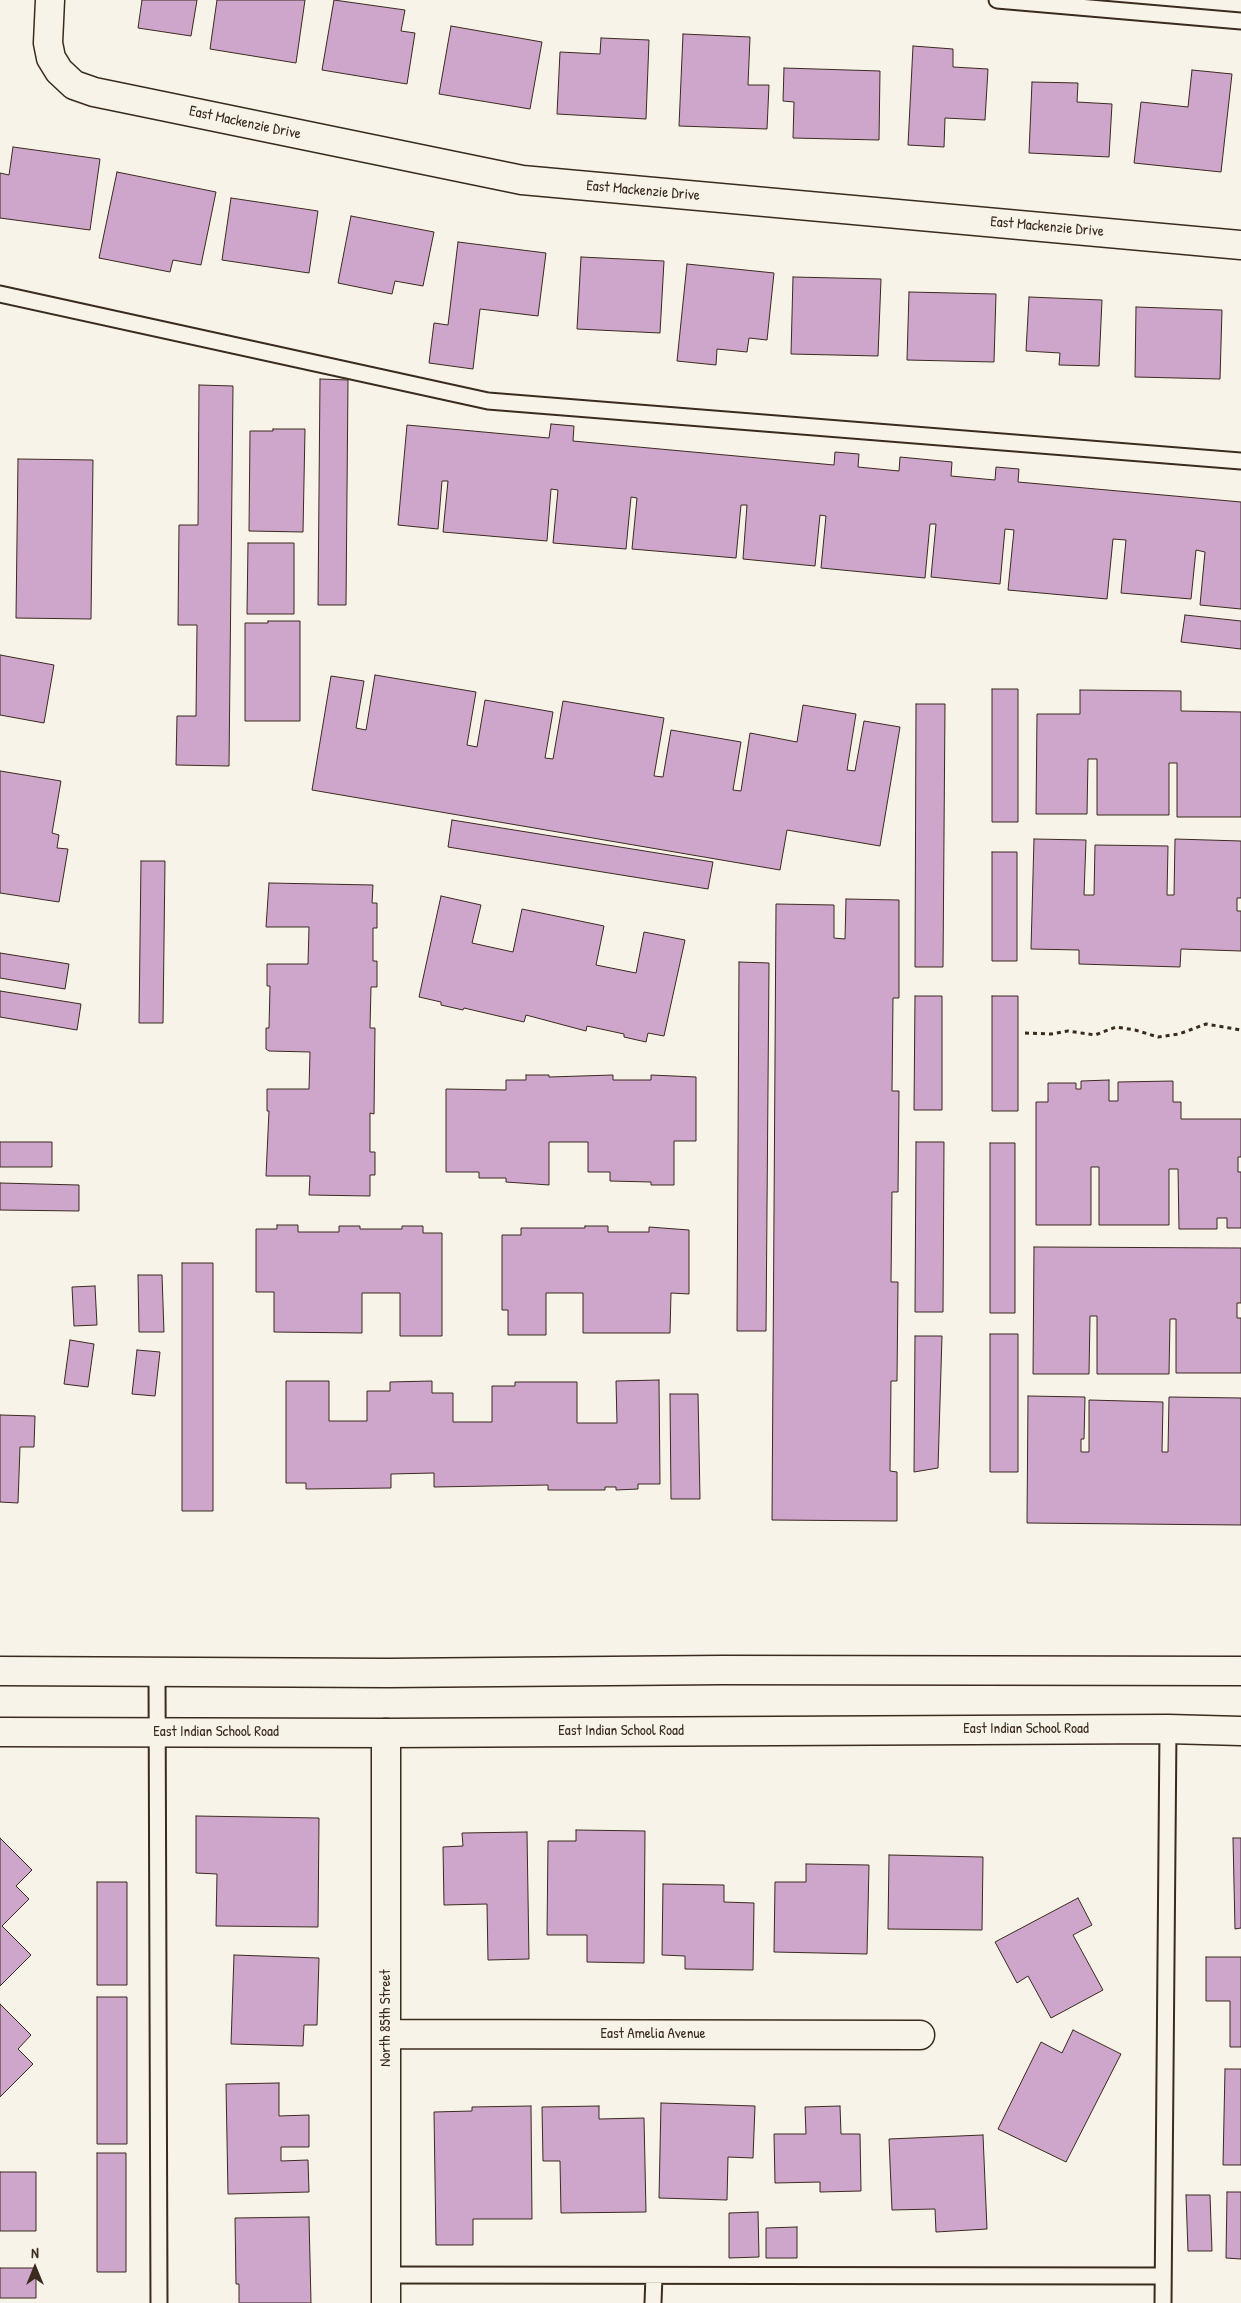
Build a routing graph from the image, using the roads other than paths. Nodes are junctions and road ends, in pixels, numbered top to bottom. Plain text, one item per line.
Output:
1 (50, 0) edge
2 (997, 0) edge
3 (1241, 21) edge
4 (1241, 245) edge
5 (0, 294) edge
6 (1241, 461) edge
7 (0, 1671) edge
8 (157, 1671) junction
9 (1241, 1671) edge
10 (1168, 1728) junction
11 (1241, 1731) edge
12 (0, 1732) edge
13 (156, 1732) junction
14 (386, 1733) junction
15 (386, 2034) junction
16 (920, 2035) dead end
17 (386, 2275) junction
18 (654, 2276) junction
19 (1163, 2276) junction
20 (159, 2303) edge
21 (386, 2303) edge
22 (653, 2303) edge
23 (1163, 2303) edge

1 - 4 main road, East Mackenzie Drive
2 - 3 lane
5 - 6 lane
7 - 8 main road
8 - 9 main road
8 - 13 lane
10 - 11 main road, East Indian School Road
10 - 14 main road, East Indian School Road
10 - 19 lane
12 - 13 main road, East Indian School Road
13 - 14 main road, East Indian School Road
13 - 20 lane
14 - 15 main road, North 85th Street
15 - 16 main road, East Amelia Avenue
15 - 17 main road, North 85th Street
17 - 18 lane
17 - 21 main road, North 85th Street
18 - 19 lane
18 - 22 lane
19 - 23 lane

